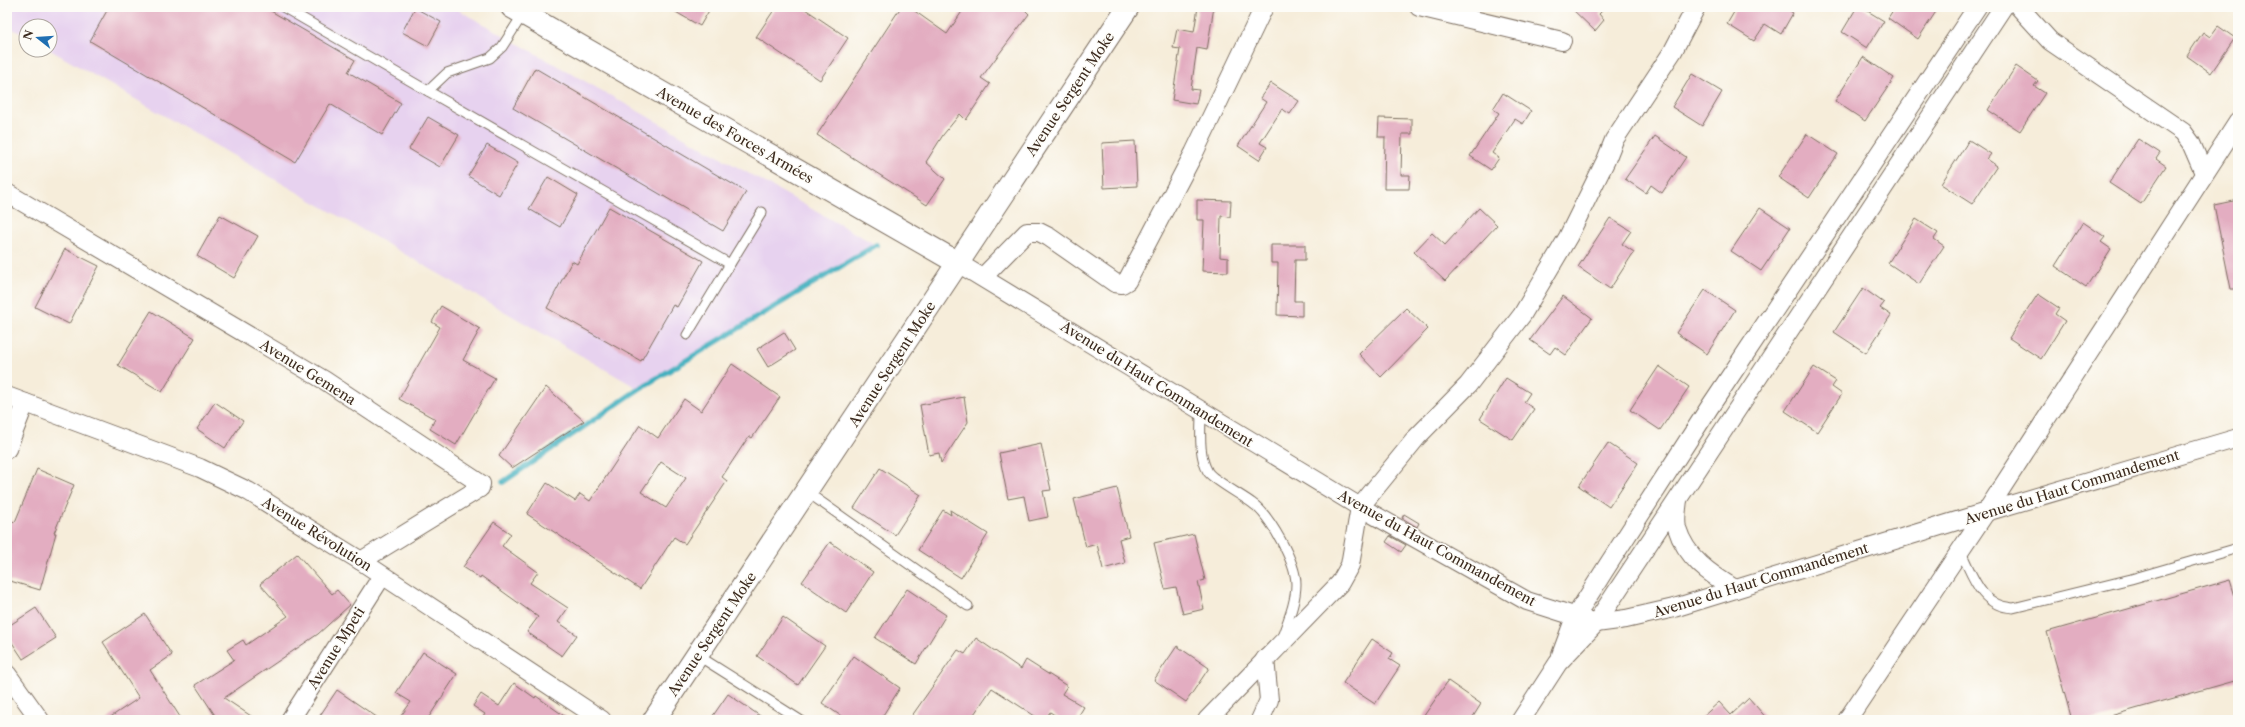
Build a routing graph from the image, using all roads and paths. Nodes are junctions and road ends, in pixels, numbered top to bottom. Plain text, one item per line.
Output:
1 (283, 7) edge
2 (1128, 7) edge
3 (1264, 7) edge
4 (1419, 7) edge
5 (1696, 7) edge
6 (1977, 7) edge
7 (2003, 7) edge
8 (2019, 7) edge
9 (517, 10) edge
10 (1562, 41) dead end
11 (428, 91) junction
12 (2238, 122) edge
13 (2204, 173) junction
14 (7, 193) edge
15 (762, 212) dead end
16 (958, 263) junction
17 (730, 264) junction
18 (983, 277) junction
19 (687, 335) dead end
20 (7, 396) edge
21 (25, 403) junction
22 (1201, 412) junction
23 (2238, 438) edge
24 (7, 449) edge
25 (808, 492) junction
26 (1678, 500) junction
27 (1360, 507) junction
28 (1986, 512) junction
29 (2238, 548) edge
30 (1960, 550) junction
31 (361, 561) junction
32 (382, 576) junction
33 (1735, 590) junction
34 (968, 606) dead end
35 (1575, 617) junction
36 (1596, 623) junction
37 (1281, 642) junction
38 (697, 655) junction
39 (1265, 659) junction
40 (1558, 663) junction
41 (7, 674) edge
42 (40, 720) edge
43 (290, 720) edge
44 (602, 720) edge
45 (654, 720) edge
46 (800, 720) edge
47 (1207, 720) edge
48 (1260, 720) edge
49 (1521, 720) edge
50 (1847, 720) edge

1 - 11 lane
2 - 16 main road, Avenue Sergent Moke
3 - 18 street
4 - 10 street
5 - 27 street
6 - 35 street
7 - 26 street
8 - 13 street
9 - 11 lane
9 - 16 main road, Avenue des Forces Armées
11 - 17 lane
12 - 13 street
13 - 28 street
14 - 31 street, Avenue Gemena
15 - 17 lane
16 - 18 street, Avenue du Haut Commandement
16 - 25 main road, Avenue Sergent Moke
17 - 19 lane
18 - 22 street, Avenue du Haut Commandement
20 - 21 street, Avenue Révolution
21 - 24 street
21 - 31 street, Avenue Révolution
22 - 27 street, Avenue du Haut Commandement
22 - 37 lane
23 - 28 street, Avenue du Haut Commandement
25 - 34 lane
25 - 38 main road, Avenue Sergent Moke
26 - 33 street
26 - 36 street
27 - 35 street, Avenue du Haut Commandement
27 - 37 street
28 - 30 street
28 - 33 street, Avenue du Haut Commandement
29 - 30 lane
30 - 50 street
31 - 32 street, Avenue Révolution
32 - 43 street, Avenue Mpeti
32 - 44 street, Avenue Révolution
33 - 36 street, Avenue du Haut Commandement
35 - 36 street, Avenue du Haut Commandement
35 - 40 street
36 - 40 street
37 - 39 street
38 - 45 main road, Avenue Sergent Moke
38 - 46 lane
39 - 47 street
39 - 48 street
40 - 49 street
41 - 42 street

